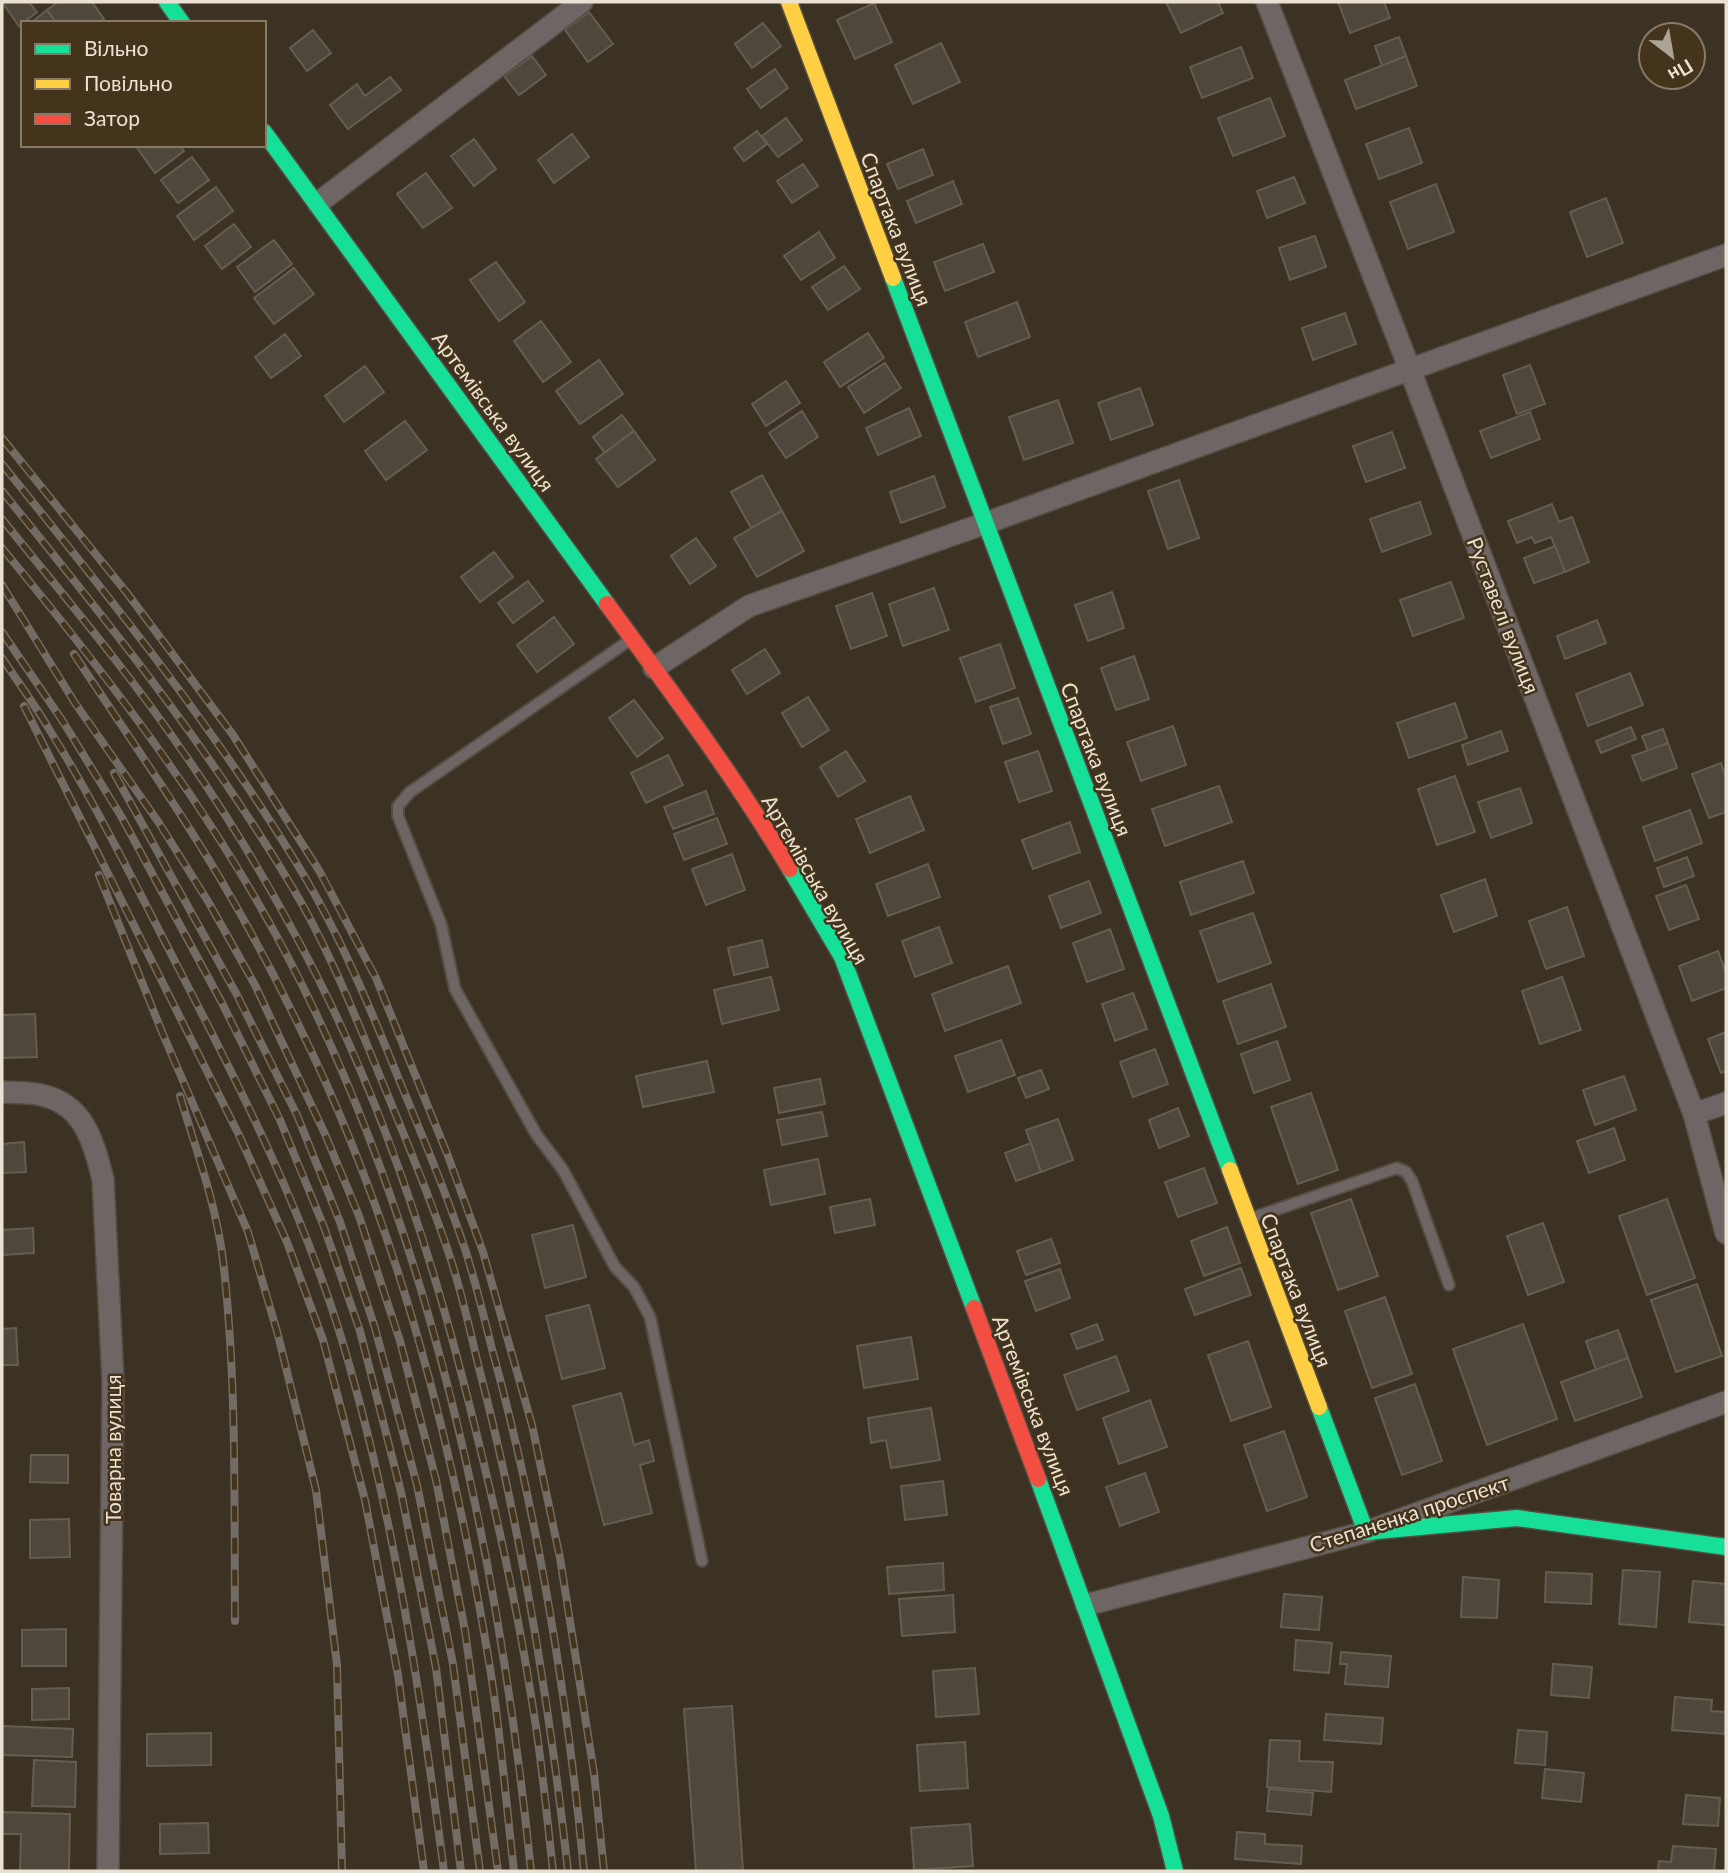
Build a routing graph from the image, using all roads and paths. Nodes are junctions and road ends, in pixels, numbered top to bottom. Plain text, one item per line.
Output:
1 (167, 2) edge
2 (582, 2) edge
3 (789, 2) edge
4 (1267, 2) edge
5 (181, 21) edge
6 (266, 135) edge
7 (318, 204) junction
8 (1726, 255) edge
9 (1410, 370) junction
10 (986, 523) junction
11 (632, 639) junction
12 (654, 668) junction
13 (2, 1092) edge
14 (1726, 1103) edge
15 (1694, 1114) junction
16 (1248, 1220) junction
17 (1726, 1233) edge
18 (1449, 1285) dead end
19 (1726, 1402) edge
20 (1366, 1532) junction
21 (1726, 1547) edge
22 (702, 1561) dead end
23 (1086, 1605) junction
24 (108, 1871) edge
25 (1175, 1871) edge

1 - 5 main road
2 - 7 street
3 - 10 main road, Спартака вулиця
4 - 9 street, Руставелі вулиця
6 - 7 main road, Артемівська вулиця
7 - 11 main road, Артемівська вулиця
8 - 9 street
9 - 10 street
9 - 15 street, Руставелі вулиця
10 - 12 street
10 - 16 main road, Спартака вулиця
11 - 12 main road, Артемівська вулиця
11 - 22 lane
12 - 23 main road, Артемівська вулиця
13 - 24 street, Товарна вулиця
14 - 15 street
15 - 17 street, Руставелі вулиця
16 - 18 lane
16 - 20 main road, Спартака вулиця
19 - 20 street, Степаненка проспект
20 - 21 main road
20 - 23 street, Степаненка проспект
23 - 25 main road, Артемівська вулиця

